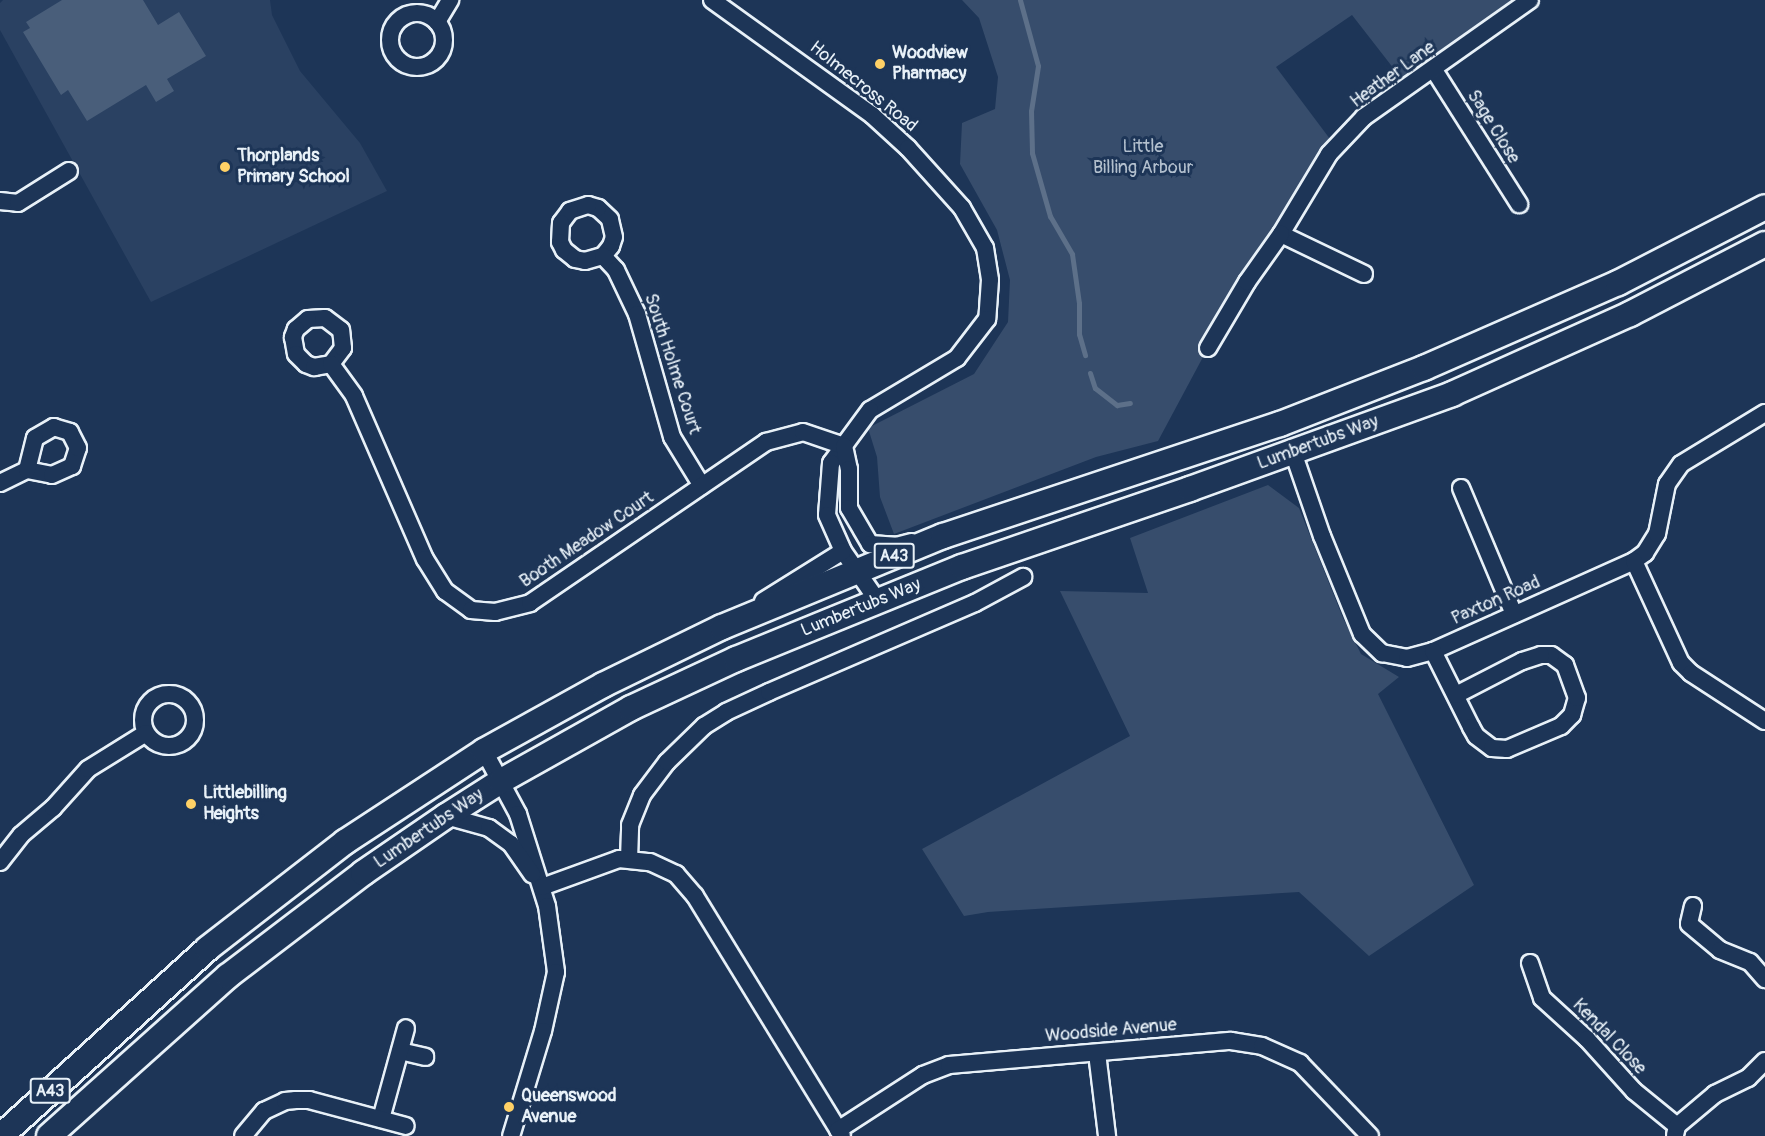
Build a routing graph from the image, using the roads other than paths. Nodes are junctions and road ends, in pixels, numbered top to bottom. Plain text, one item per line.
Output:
1 (450, 0) edge
2 (712, 0) edge
3 (1530, 0) edge
4 (436, 22) dead end
5 (1434, 70) junction
6 (69, 171) dead end
7 (0, 201) edge
8 (1519, 204) dead end
9 (1765, 207) edge
10 (1281, 234) junction
11 (1765, 244) edge
12 (603, 256) dead end
13 (1364, 274) dead end
14 (1208, 348) dead end
15 (331, 364) dead end
16 (1765, 413) edge
17 (844, 446) junction
18 (1293, 452) junction
19 (27, 470) dead end
20 (0, 483) edge
21 (702, 486) junction
22 (1461, 488) dead end
23 (943, 536) junction
24 (843, 551) junction
25 (1634, 561) junction
26 (855, 572) junction
27 (1023, 577) dead end
28 (877, 600) junction
29 (1515, 614) junction
30 (722, 627) junction
31 (1433, 651) junction
32 (1456, 695) junction
33 (1765, 721) edge
34 (146, 733) dead end
35 (484, 751) junction
36 (501, 781) junction
37 (446, 816) junction
38 (629, 859) junction
39 (0, 862) edge
40 (542, 887) junction
41 (1693, 906) dead end
42 (1530, 963) dead end
43 (1765, 979) edge
44 (406, 1028) dead end
45 (400, 1052) junction
46 (1097, 1053) junction
47 (424, 1057) dead end
48 (1765, 1060) edge
49 (381, 1119) junction
50 (406, 1126) dead end
51 (1676, 1131) edge
52 (840, 1133) edge
53 (1, 1136) edge
54 (49, 1136) edge
55 (243, 1136) edge
56 (511, 1136) edge
57 (1107, 1136) edge
58 (1370, 1136) edge

1 - 4 street
2 - 17 street, Holmecross Road
3 - 5 street, Heather Lane
5 - 8 street, Sage Close
5 - 10 street, Heather Lane
6 - 7 street
9 - 23 highway, Lumbertubs Way / A43
10 - 13 street
10 - 14 street, Heather Lane
11 - 18 highway, Lumbertubs Way / A43
12 - 21 street, South Holme Court
15 - 21 street, Booth Meadow Court
16 - 25 street, Paxton Road
17 - 21 street, Booth Meadow Court
17 - 23 street
17 - 24 street, Holmecross Road
18 - 28 highway, Lumbertubs Way / A43
18 - 31 street, Paxton Road
19 - 20 street
22 - 29 street
23 - 26 highway, Lumbertubs Way / A43
24 - 26 street, Holmecross Road
24 - 30 street, Lumbertubs Way
25 - 29 street, Paxton Road
25 - 33 street
26 - 28 street, Holmecross Road
26 - 30 highway, Lumbertubs Way / A43
27 - 38 street
28 - 36 highway, Lumbertubs Way / A43
29 - 31 street, Paxton Road
30 - 35 highway, Lumbertubs Way / A43
31 - 32 street
32 - 32 street
34 - 39 street
35 - 36 street
35 - 53 highway, Lumbertubs Way / A43
36 - 37 highway, Lumbertubs Way / A43
36 - 40 street
37 - 40 street
37 - 54 highway, Lumbertubs Way / A43
38 - 40 street
38 - 52 street
40 - 56 street
41 - 43 street
42 - 51 street, Kendal Close
44 - 45 street
45 - 47 street
45 - 49 street
46 - 52 street, Woodside Avenue
46 - 57 street
46 - 58 street, Woodside Avenue
48 - 51 street, Kendal Close
49 - 50 street
49 - 55 street

